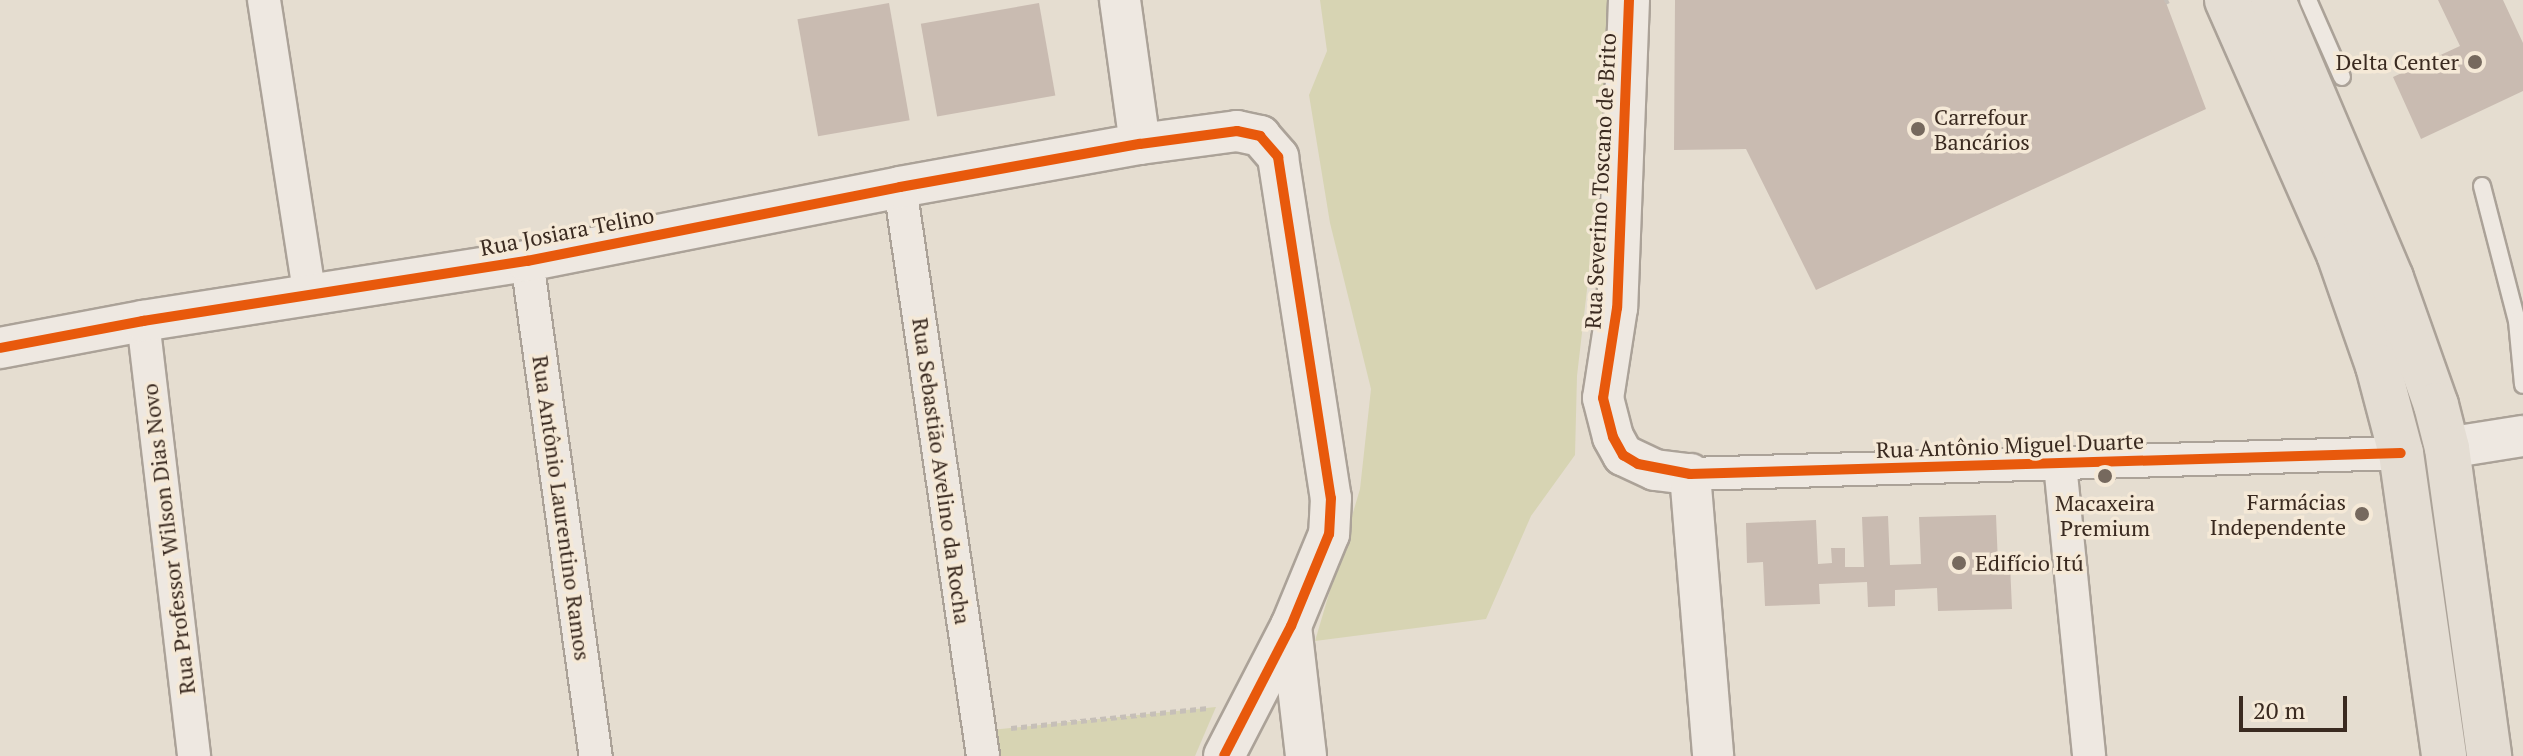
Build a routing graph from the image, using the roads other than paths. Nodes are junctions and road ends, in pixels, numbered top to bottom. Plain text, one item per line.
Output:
1 (264, 0) edge
2 (1120, 0) edge
3 (1629, 0) edge
4 (2227, 0) edge
5 (2273, 0) edge
6 (2308, 0) edge
7 (2342, 77) dead end
8 (1140, 144) junction
9 (2482, 186) dead end
10 (900, 187) junction
11 (527, 261) junction
12 (310, 296) junction
13 (143, 321) junction
14 (0, 348) edge
15 (2523, 385) edge
16 (2523, 436) edge
17 (2447, 448) junction
18 (2401, 453) junction
19 (1623, 455) joint
20 (2060, 464) junction
21 (1690, 474) junction
22 (1291, 626) junction
23 (194, 756) edge
24 (596, 756) edge
25 (983, 756) edge
26 (1224, 756) edge
27 (1306, 756) edge
28 (1713, 756) edge
29 (2089, 756) edge
30 (2444, 756) edge
31 (2489, 756) edge

1 - 12 street
2 - 8 street
3 - 19 street, Rua Severino Toscano de Brito
4 - 18 main road
5 - 17 main road
6 - 7 lane
8 - 10 street, Rua Josiara Telino
8 - 22 street, Rua Josiara Telino
9 - 15 lane
10 - 11 street, Rua Josiara Telino
10 - 25 street, Rua Sebastião Avelino da Rocha
11 - 12 street, Rua Josiara Telino
11 - 24 street, Rua Antônio Laurentino Ramos
12 - 13 street, Rua Josiara Telino
13 - 14 street, Rua Josiara Telino
13 - 23 street, Rua Professor Wilson Dias Novo
16 - 17 street
17 - 31 main road
18 - 20 street, Rua Antônio Miguel Duarte
18 - 30 main road
19 - 21 street, Rua Antônio Miguel Duarte
20 - 21 street, Rua Antônio Miguel Duarte
20 - 29 street
21 - 28 street
22 - 26 street, Rua Josiara Telino
22 - 27 street

